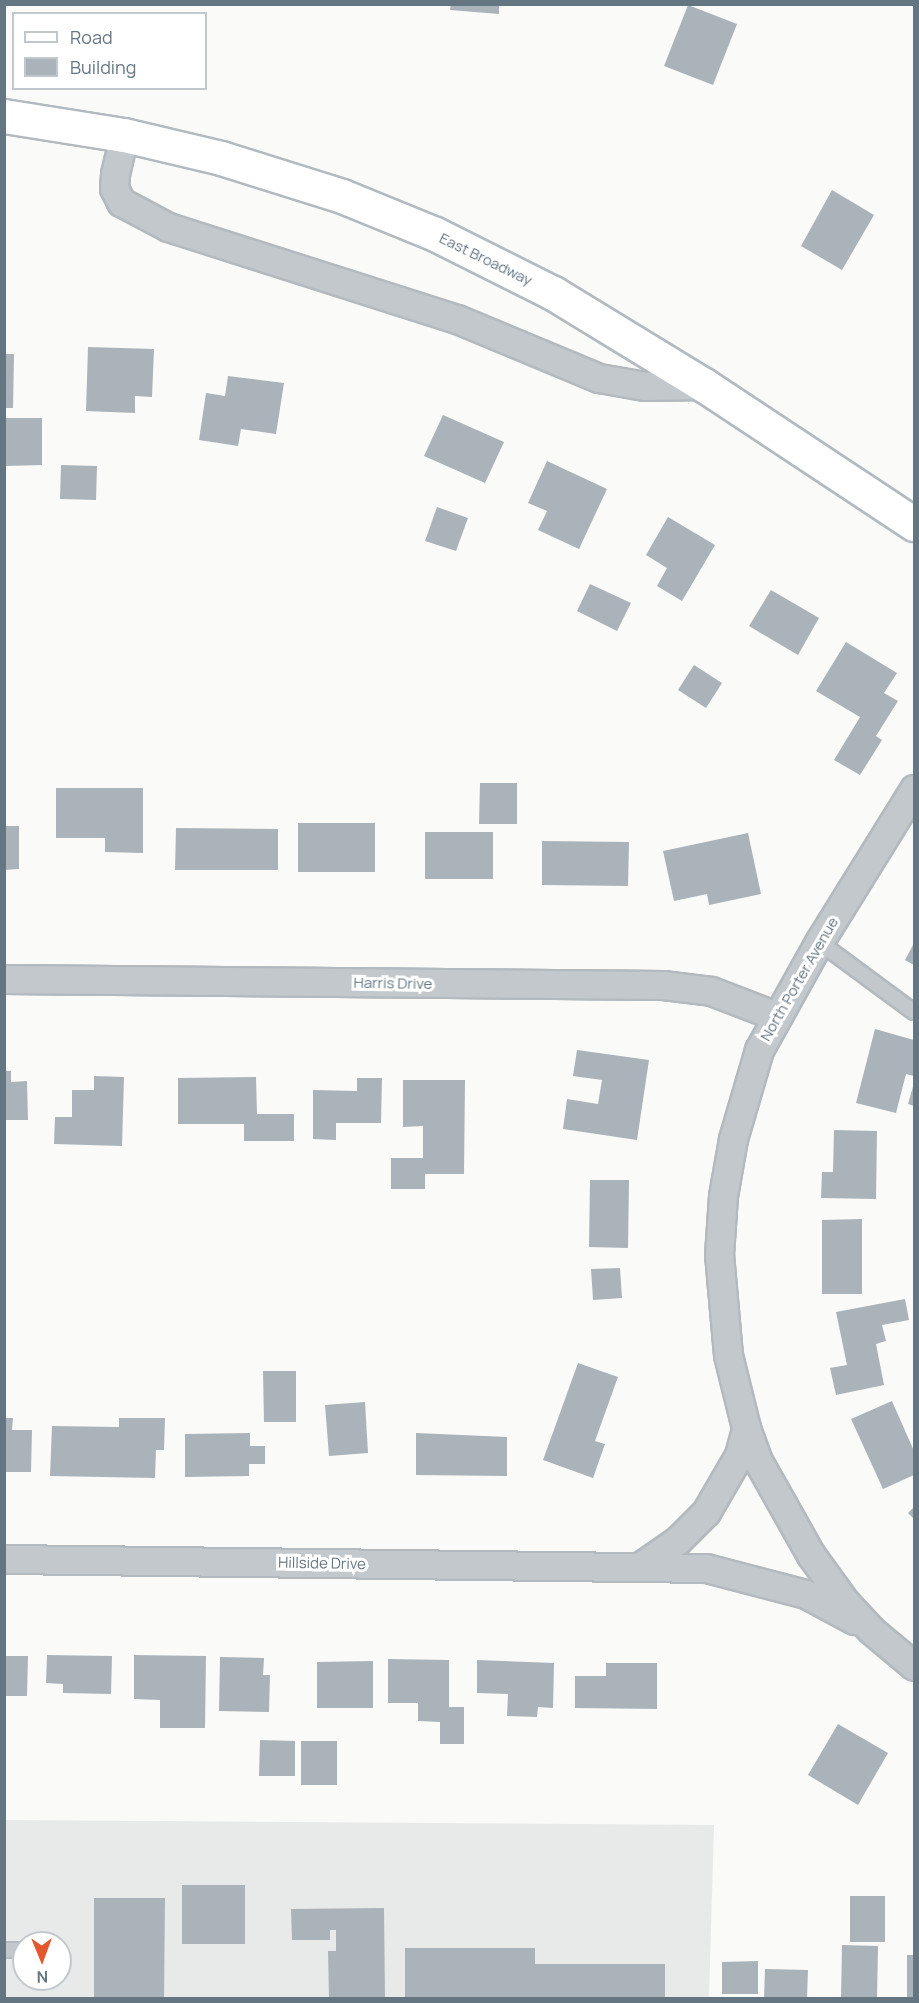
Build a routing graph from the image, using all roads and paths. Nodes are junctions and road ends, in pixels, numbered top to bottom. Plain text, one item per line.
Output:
1 (4, 116) edge
2 (124, 135) junction
3 (704, 385) junction
4 (915, 524) edge
5 (915, 789) edge
6 (819, 942) junction
7 (4, 979) edge
8 (915, 1012) edge
9 (776, 1016) junction
10 (746, 1428) junction
11 (4, 1559) edge
12 (639, 1567) junction
13 (871, 1630) junction
14 (915, 1666) edge

1 - 2 main road, East Broadway
2 - 3 main road, East Broadway
2 - 3 street
3 - 4 main road, East Broadway
5 - 6 street, North Porter Avenue
6 - 8 lane
6 - 9 street, North Porter Avenue
7 - 9 street, Harris Drive
9 - 10 street, North Porter Avenue
10 - 12 street
10 - 13 street, North Porter Avenue
11 - 12 street, Hillside Drive
12 - 13 street, Hillside Drive
13 - 14 street, North Porter Avenue

